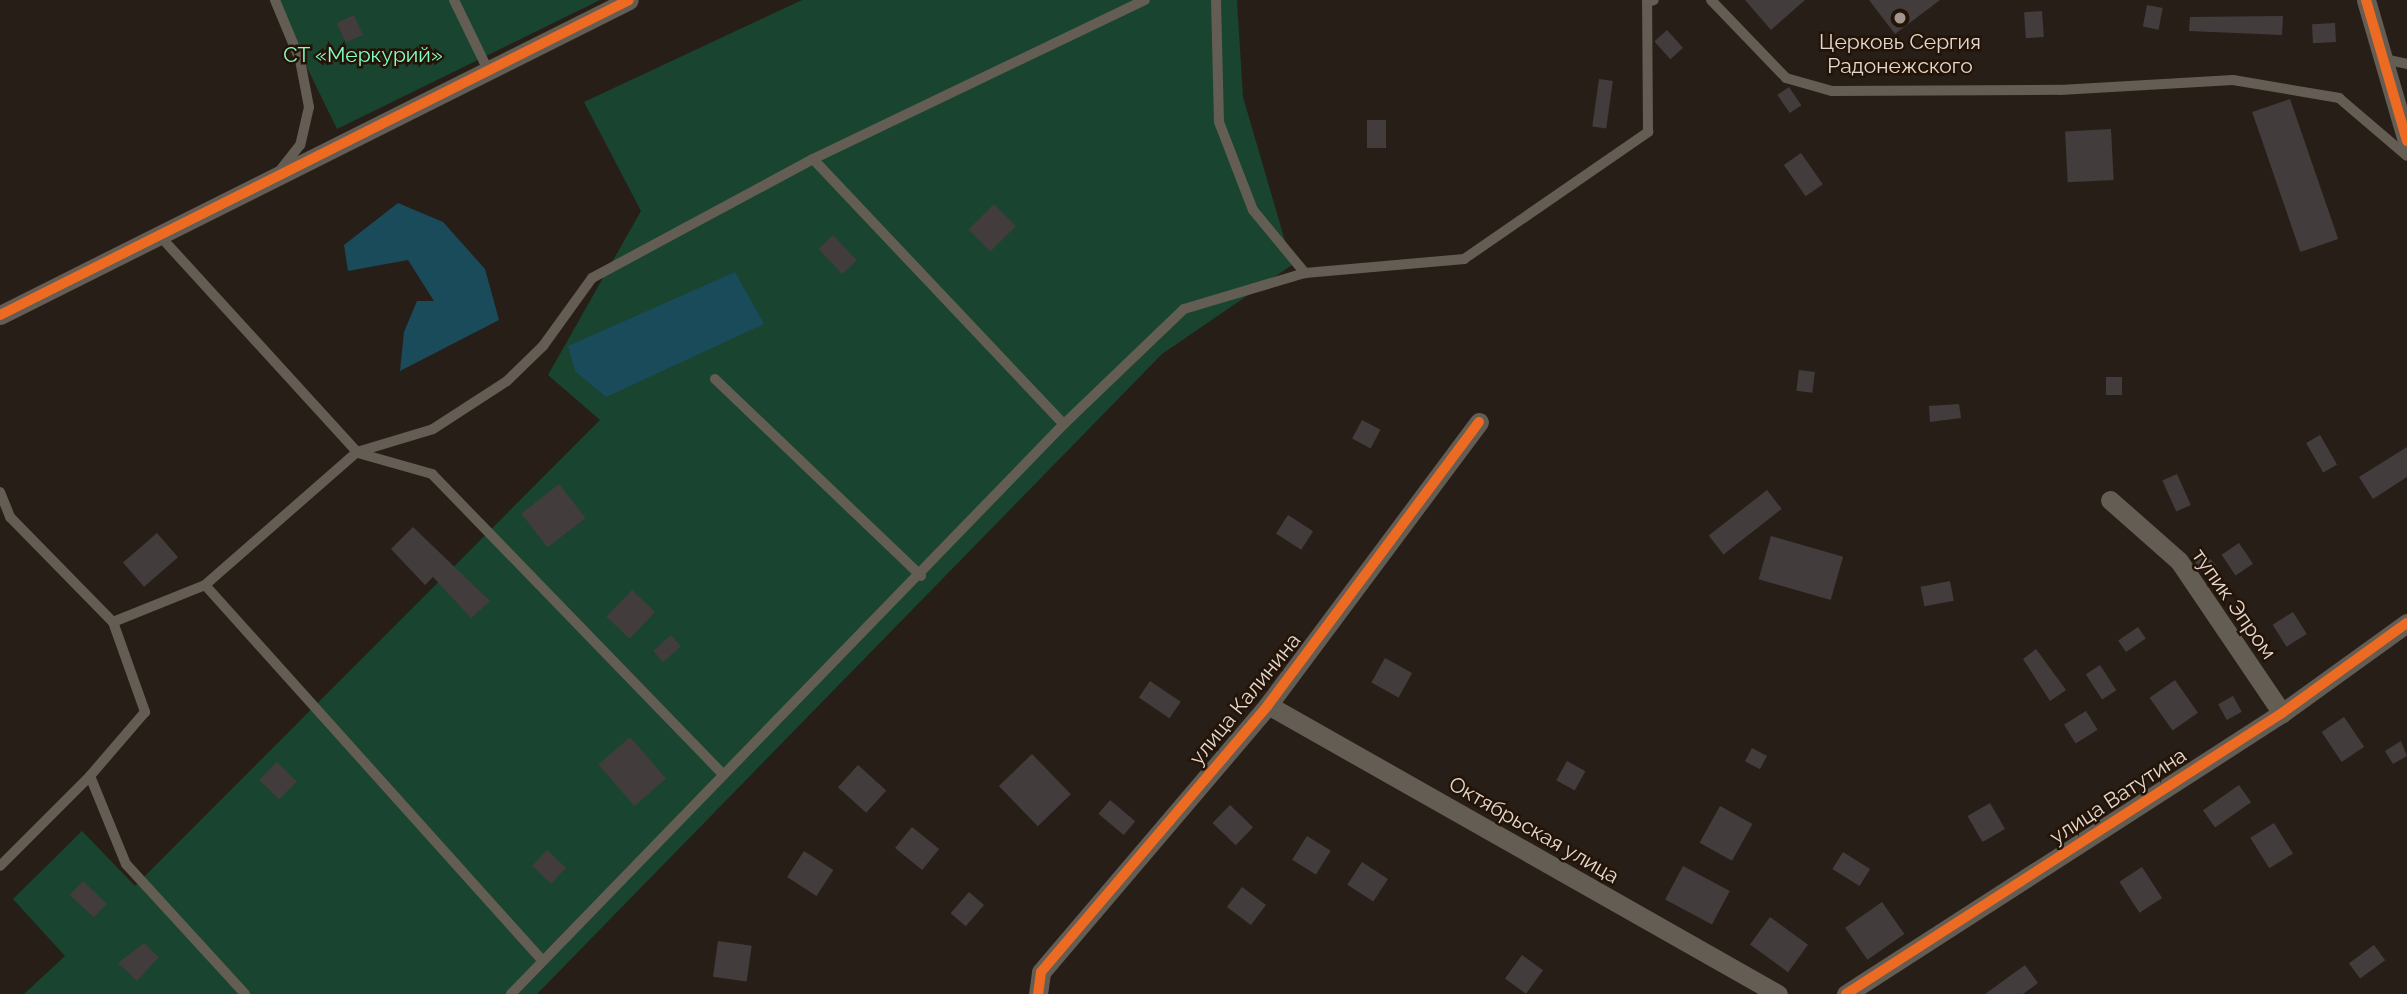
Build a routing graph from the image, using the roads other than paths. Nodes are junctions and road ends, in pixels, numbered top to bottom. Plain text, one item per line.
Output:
1 (275, 0) edge
2 (454, 0) edge
3 (629, 0) edge
4 (1145, 0) edge
5 (1216, 0) edge
6 (1654, 0) edge
7 (1711, 0) edge
8 (2366, 0) edge
9 (2383, 59) junction
10 (2407, 64) edge
11 (488, 70) junction
12 (2407, 141) edge
13 (2407, 156) edge
14 (813, 159) junction
15 (277, 175) junction
16 (159, 235) junction
17 (1306, 273) junction
18 (0, 315) edge
19 (715, 379) dead end
20 (1479, 422) dead end
21 (1064, 424) junction
22 (357, 453) junction
23 (0, 492) edge
24 (2110, 500) dead end
25 (921, 576) junction
26 (205, 585) junction
27 (113, 622) junction
28 (2407, 623) edge
29 (1268, 705) junction
30 (2283, 713) junction
31 (722, 773) junction
32 (90, 776) junction
33 (0, 866) edge
34 (542, 960) junction
35 (245, 994) edge
36 (511, 994) edge
37 (1038, 994) edge
38 (1778, 994) edge
39 (1846, 994) edge

1 - 15 lane
2 - 11 lane
3 - 11 street
4 - 14 lane
5 - 17 lane
6 - 17 lane
7 - 13 lane
8 - 9 street
9 - 10 lane
9 - 12 street
11 - 15 street
14 - 21 lane
14 - 22 lane
15 - 16 street
16 - 18 street
16 - 22 lane
17 - 21 lane
19 - 25 lane
20 - 29 street, улица Калинина
21 - 25 lane
22 - 26 lane
22 - 31 lane
23 - 27 lane
24 - 30 street, тупик Эпром
25 - 31 lane
26 - 27 lane
26 - 34 lane
27 - 32 lane
28 - 30 street, улица Ватутина
29 - 37 street, улица Калинина
29 - 38 street, Октябрьская улица
30 - 39 street, улица Ватутина
31 - 34 lane
32 - 33 lane
32 - 35 lane
34 - 36 lane

